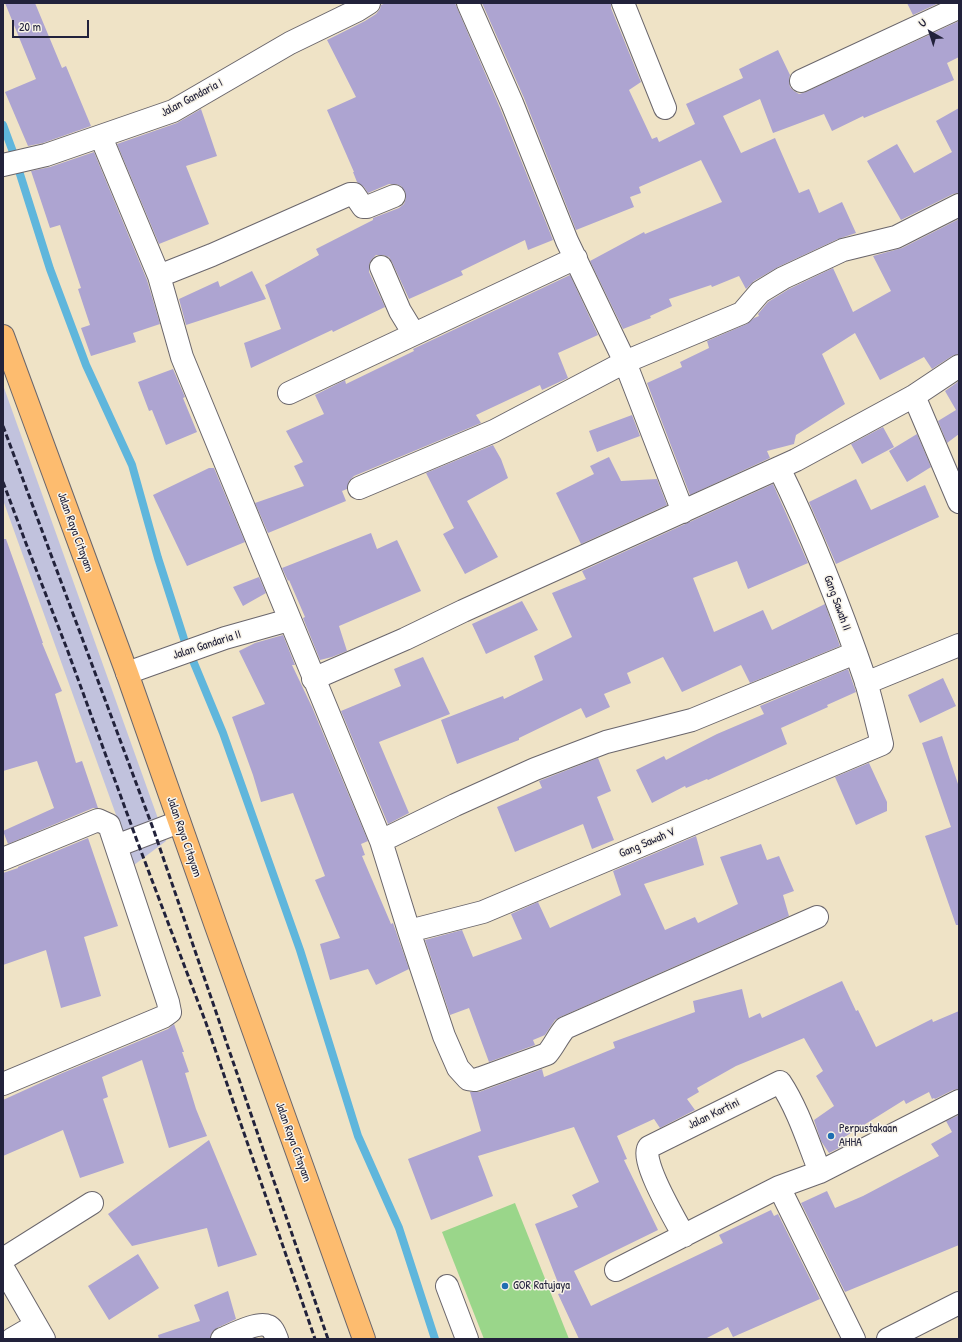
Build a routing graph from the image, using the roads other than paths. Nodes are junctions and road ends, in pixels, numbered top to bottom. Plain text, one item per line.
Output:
1 (369, 3) edge
2 (468, 3) edge
3 (623, 3) edge
4 (957, 7) edge
5 (801, 81) dead end
6 (665, 108) dead end
7 (100, 137) junction
8 (3, 165) edge
9 (394, 196) dead end
10 (959, 205) edge
11 (576, 258) junction
12 (381, 267) dead end
13 (159, 276) junction
14 (414, 334) junction
15 (3, 336) edge
16 (625, 362) junction
17 (959, 366) edge
18 (289, 393) dead end
19 (914, 396) junction
20 (779, 468) junction
21 (359, 488) dead end
22 (959, 502) edge
23 (683, 512) junction
24 (289, 620) junction
25 (959, 645) edge
26 (855, 653) junction
27 (127, 673) junction
28 (313, 679) junction
29 (866, 683) junction
30 (882, 744) joint
31 (179, 822) junction
32 (381, 841) junction
33 (116, 846) junction
34 (3, 859) edge
35 (818, 917) dead end
36 (409, 931) junction
37 (3, 1084) edge
38 (959, 1101) edge
39 (820, 1172) junction
40 (779, 1187) junction
41 (92, 1203) dead end
42 (684, 1236) junction
43 (3, 1259) edge
44 (3, 1268) edge
45 (616, 1270) dead end
46 (447, 1286) dead end
47 (959, 1303) edge
48 (40, 1332) edge
49 (12, 1339) edge
50 (222, 1339) edge
51 (277, 1339) edge
52 (364, 1339) edge
53 (467, 1339) edge
54 (854, 1339) edge
55 (888, 1339) edge

1 - 7 street, Jalan Gandaria I
2 - 11 street
3 - 6 street
4 - 5 street
7 - 8 street, Jalan Gandaria I
7 - 13 street
9 - 13 street
10 - 16 street
11 - 14 street
11 - 16 street
12 - 14 street
13 - 24 street
14 - 18 street
15 - 27 main road, Jalan Raya Citayam
16 - 21 street
16 - 23 street
17 - 19 street
19 - 20 street
19 - 22 street
20 - 23 street
20 - 26 street, Gang Sawah II
23 - 28 street
24 - 27 street, Jalan Gandaria II
24 - 28 street
25 - 29 street
26 - 29 street, Gang Sawah II
26 - 32 street
27 - 31 main road, Jalan Raya Citayam
28 - 32 street
29 - 30 street, Gang Sawah II
30 - 36 street, Gang Sawah V
31 - 33 street
31 - 52 main road, Jalan Raya Citayam
32 - 36 street
33 - 34 street
33 - 37 street
35 - 36 street
38 - 39 street
39 - 40 street
39 - 42 street, Jalan Kartini
40 - 42 street
40 - 54 street
41 - 43 street
42 - 45 street
44 - 48 street
46 - 53 street
47 - 55 street
48 - 49 street
50 - 51 street

